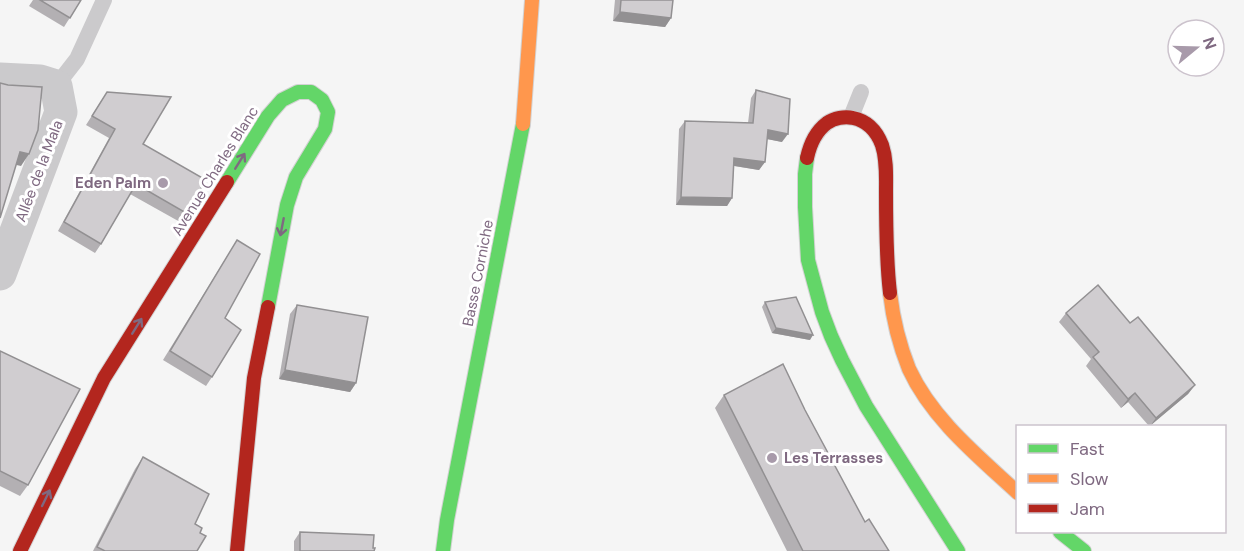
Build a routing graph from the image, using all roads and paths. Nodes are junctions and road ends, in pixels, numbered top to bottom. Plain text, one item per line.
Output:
1 (104, 0) edge
2 (532, 0) edge
3 (0, 79) edge
4 (56, 86) junction
5 (861, 92) dead end
6 (851, 117) junction
7 (0, 274) edge
8 (1016, 492) edge
9 (1062, 533) edge
10 (20, 551) edge
11 (237, 551) edge
12 (443, 551) edge
13 (958, 551) edge
14 (1084, 551) edge

1 - 4 lane
2 - 12 street, Basse Corniche
3 - 4 street
4 - 7 street, Allée de la Mala
5 - 6 lane
6 - 8 street
6 - 13 street
9 - 14 street
10 -> 11 street, Avenue Charles Blanc

